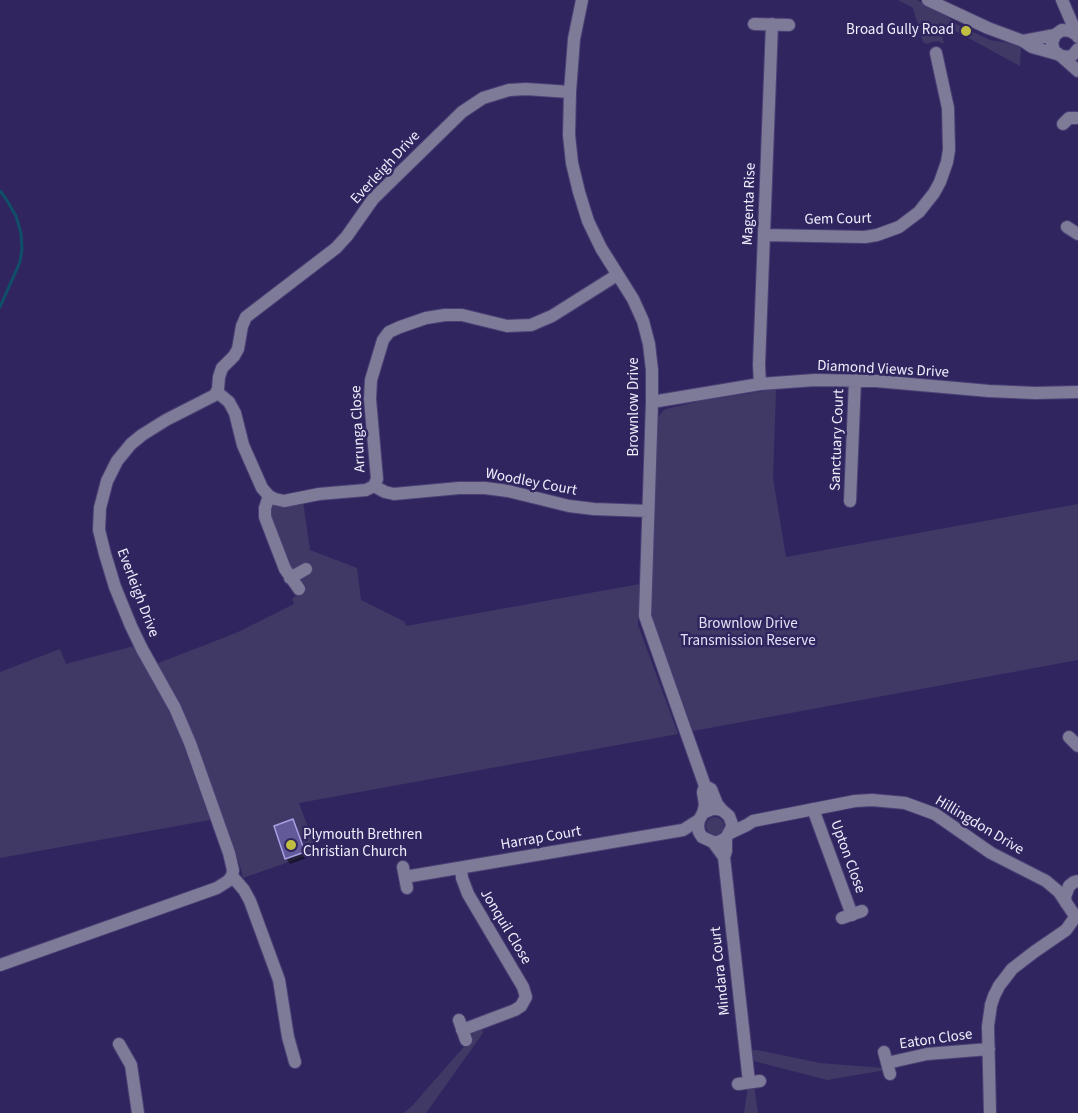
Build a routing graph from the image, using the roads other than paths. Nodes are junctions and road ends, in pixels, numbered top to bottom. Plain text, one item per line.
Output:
1 (582, 0) edge
2 (928, 0) edge
3 (1063, 3) edge
4 (754, 24) dead end
5 (772, 24) junction
6 (789, 25) dead end
7 (1057, 33) junction
8 (1077, 37) edge
9 (1023, 41) junction
10 (1078, 49) edge
11 (936, 53) dead end
12 (1059, 55) junction
13 (1078, 70) edge
14 (570, 92) junction
15 (1078, 118) edge
16 (1063, 124) dead end
17 (1067, 227) dead end
18 (1078, 234) edge
19 (764, 235) junction
20 (617, 274) junction
21 (855, 380) junction
22 (760, 384) junction
23 (217, 392) junction
24 (1078, 392) edge
25 (652, 402) junction
26 (374, 486) junction
27 (269, 496) junction
28 (850, 501) dead end
29 (648, 511) junction
30 (306, 568) dead end
31 (290, 578) junction
32 (299, 589) dead end
33 (705, 786) junction
34 (813, 809) junction
35 (726, 813) junction
36 (701, 817) junction
37 (753, 821) junction
38 (683, 830) junction
39 (728, 835) junction
40 (707, 839) junction
41 (724, 857) junction
42 (461, 868) junction
43 (232, 876) junction
44 (405, 877) dead end
45 (1046, 881) junction
46 (1076, 881) edge
47 (1066, 903) junction
48 (852, 915) dead end
49 (1077, 917) edge
50 (0, 965) edge
51 (462, 1030) dead end
52 (119, 1044) dead end
53 (989, 1049) junction
54 (295, 1062) dead end
55 (887, 1063) dead end
56 (749, 1082) dead end
57 (138, 1113) edge
58 (990, 1113) edge

1 - 14 street, Brownlow Drive
2 - 9 street
3 - 7 street
3 - 8 street
4 - 5 street
5 - 6 street
5 - 19 street, Magenta Rise
7 - 8 street
7 - 9 street
7 - 12 street
9 - 12 street
10 - 12 street
11 - 19 street, Gem Court
12 - 13 street
14 - 20 street, Brownlow Drive
14 - 23 street, Everleigh Drive
15 - 16 street
17 - 18 street
19 - 22 street, Magenta Rise
20 - 25 street, Brownlow Drive
20 - 26 street, Arrunga Close
21 - 22 street, Diamond Views Drive
21 - 24 street, Diamond Views Drive
21 - 28 street, Sanctuary Court
22 - 25 street, Diamond Views Drive
23 - 27 street
23 - 43 street, Everleigh Drive
25 - 29 street, Brownlow Drive
26 - 27 street, Arrunga Close
26 - 29 street, Woodley Court
27 - 31 street
29 - 33 street, Brownlow Drive
30 - 31 street
31 - 32 street
33 - 35 street, Brownlow Drive
33 - 36 street, Brownlow Drive
34 - 37 street, Hillingdon Drive
34 - 45 street, Hillingdon Drive
34 - 48 street, Upton Close
35 - 36 street
35 - 37 street, Hillingdon Drive
35 - 39 street
36 - 38 street, Harrap Court
36 - 40 street
37 - 39 street, Hillingdon Drive
38 - 40 street, Harrap Court
38 - 42 street, Harrap Court
39 - 40 street
39 - 41 street, Mindara Court
40 - 41 street
41 - 56 street, Mindara Court
42 - 44 street, Harrap Court
42 - 51 street, Jonquil Close
43 - 50 street
43 - 54 street
45 - 46 street, Hillingdon Drive
45 - 47 street, Hillingdon Drive
46 - 47 street
47 - 49 street, Hillingdon Drive
49 - 53 street
52 - 57 street
53 - 55 street, Eaton Close
53 - 58 street

